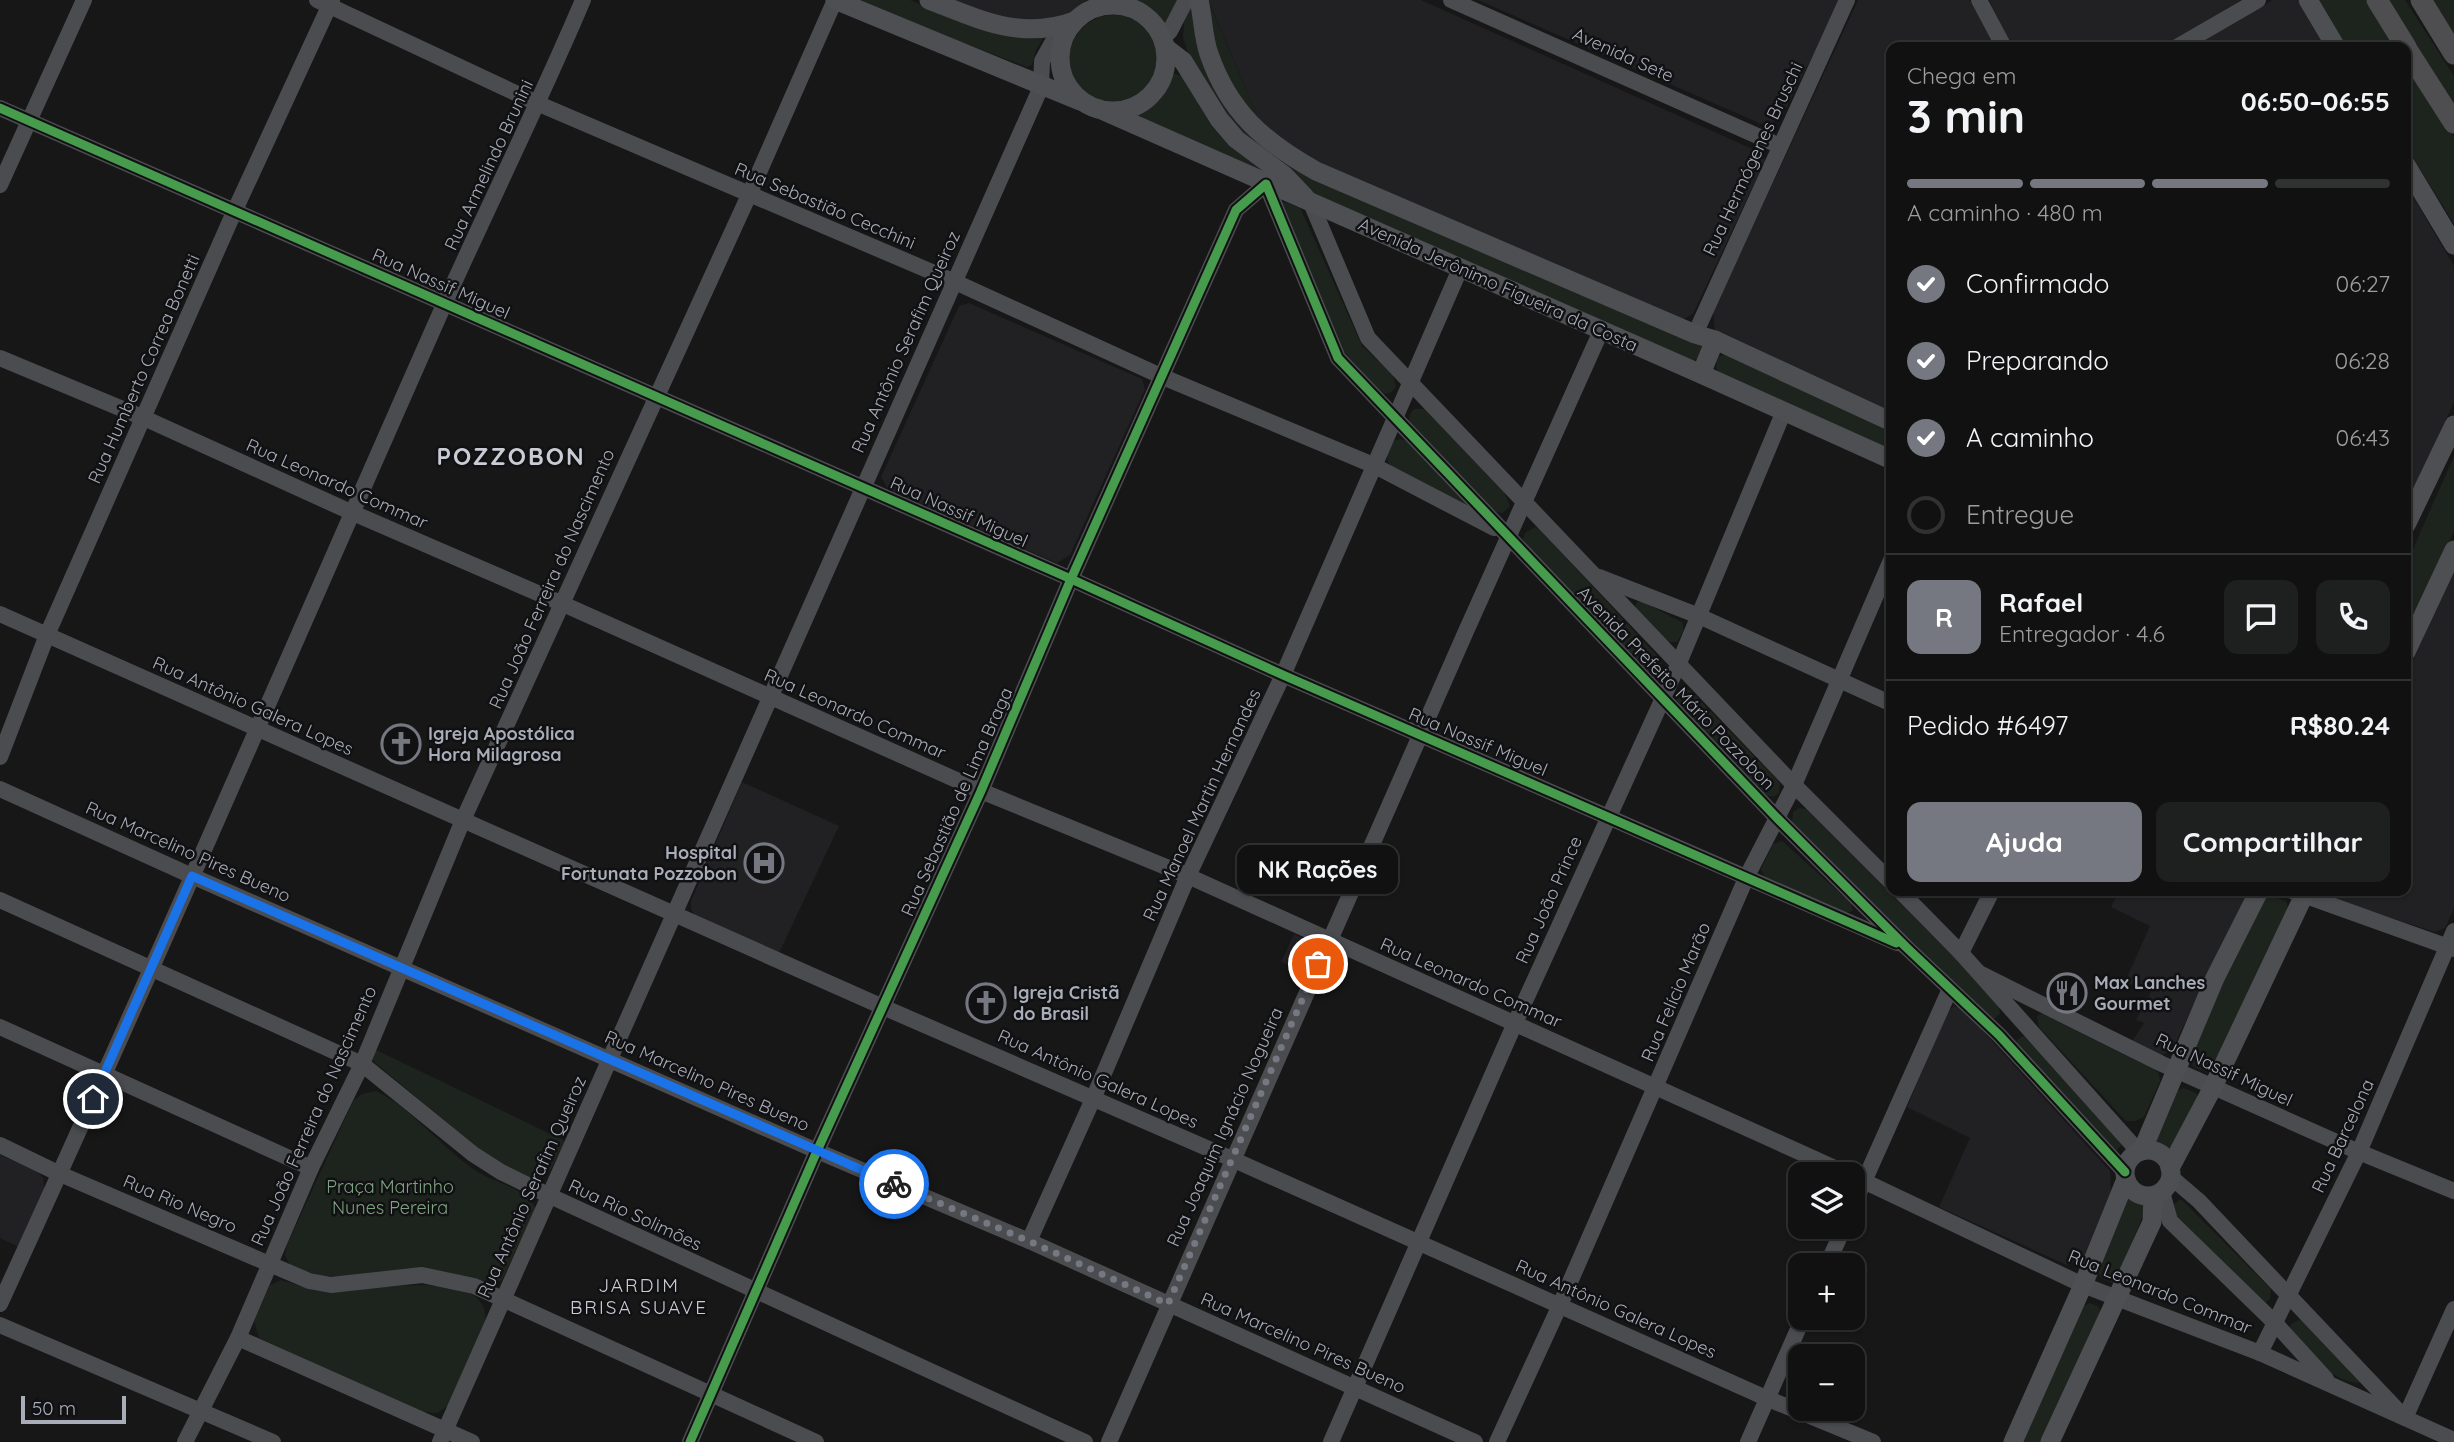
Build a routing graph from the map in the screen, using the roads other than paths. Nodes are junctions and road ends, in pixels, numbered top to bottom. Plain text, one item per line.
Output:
1 (84, 0) edge
2 (583, 0) edge
3 (835, 0) edge
4 (929, 0) edge
5 (1186, 0) edge
6 (1199, 0) edge
7 (1451, 0) edge
8 (1847, 0) edge
9 (1979, 0) edge
10 (2258, 0) edge
11 (2308, 0) edge
12 (2377, 0) edge
13 (2421, 0) edge
14 (326, 2) edge
15 (1095, 5) edge
16 (1071, 27) junction
17 (2001, 42) edge
18 (2186, 42) edge
19 (2333, 42) edge
20 (2403, 42) edge
21 (1164, 43) junction
22 (2454, 54) edge
23 (2411, 55) edge
24 (1041, 87) junction
25 (1085, 103) junction
26 (539, 104) junction
27 (0, 108) edge
28 (1104, 111) junction
29 (30, 122) junction
30 (2454, 123) edge
31 (1780, 146) junction
32 (2411, 173) edge
33 (1266, 184) junction
34 (0, 185) edge
35 (749, 195) junction
36 (1311, 202) junction
37 (235, 211) junction
38 (2454, 245) edge
39 (1460, 269) junction
40 (953, 281) junction
41 (445, 303) junction
42 (1601, 331) junction
43 (1695, 334) junction
44 (1715, 340) junction
45 (0, 358) edge
46 (1701, 374) junction
47 (1163, 377) junction
48 (1409, 383) junction
49 (656, 397) junction
50 (1784, 411) junction
51 (144, 418) junction
52 (1394, 418) junction
53 (1886, 419) edge
54 (2452, 433) edge
55 (1886, 457) edge
56 (1373, 465) junction
57 (863, 487) junction
58 (1524, 500) junction
59 (353, 513) junction
60 (2411, 515) edge
61 (1509, 536) junction
62 (2454, 550) edge
63 (1886, 572) edge
64 (1593, 575) junction
65 (1071, 579) junction
66 (563, 604) junction
67 (0, 614) edge
68 (1699, 616) junction
69 (47, 635) junction
70 (2411, 639) edge
71 (1679, 663) junction
72 (1283, 675) junction
73 (1839, 680) junction
74 (1663, 696) junction
75 (770, 697) junction
76 (1886, 701) edge
77 (257, 729) junction
78 (1421, 734) junction
79 (0, 757) edge
80 (1794, 785) junction
81 (0, 789) edge
82 (981, 791) junction
83 (1608, 816) junction
84 (1777, 818) junction
85 (463, 820) junction
86 (192, 876) junction
87 (1188, 876) junction
88 (1747, 876) junction
89 (1886, 877) edge
90 (1905, 896) edge
91 (1990, 896) edge
92 (2256, 896) edge
93 (2299, 896) edge
94 (2313, 896) edge
95 (0, 900) edge
96 (675, 915) junction
97 (1329, 940) junction
98 (2452, 942) edge
99 (1906, 947) junction
100 (1961, 953) junction
101 (402, 967) junction
102 (152, 968) junction
103 (1981, 974) junction
104 (1950, 989) junction
105 (2031, 998) junction
106 (883, 1007) junction
107 (2017, 1015) junction
108 (1515, 1023) junction
109 (0, 1027) edge
110 (1999, 1035) junction
111 (611, 1059) junction
112 (362, 1064) junction
113 (2176, 1070) junction
114 (103, 1074) junction
115 (2213, 1087) junction
116 (1655, 1088) junction
117 (1093, 1099) junction
118 (0, 1145) edge
119 (817, 1151) junction
120 (2140, 1152) junction
121 (2359, 1152) junction
122 (1232, 1159) junction
123 (1821, 1162) edge
124 (1865, 1166) edge
125 (311, 1168) junction
126 (60, 1174) junction
127 (2125, 1176) junction
128 (1865, 1182) edge
129 (2164, 1183) junction
130 (2454, 1191) edge
131 (548, 1195) junction
132 (1029, 1241) junction
133 (1419, 1244) junction
134 (269, 1264) junction
135 (2084, 1285) junction
136 (757, 1293) junction
137 (2289, 1296) junction
138 (2115, 1297) junction
139 (503, 1299) junction
140 (0, 1304) edge
141 (1168, 1304) junction
142 (1560, 1305) junction
143 (2454, 1309) edge
144 (2275, 1323) junction
145 (0, 1325) edge
146 (1797, 1330) edge
147 (238, 1338) junction
148 (2260, 1353) junction
149 (2331, 1384) junction
150 (1355, 1387) junction
151 (711, 1393) junction
152 (1766, 1398) junction
153 (201, 1410) junction
154 (2405, 1418) junction
155 (442, 1436) edge
156 (2454, 1440) edge
157 (185, 1442) edge
158 (273, 1442) edge
159 (472, 1442) edge
160 (690, 1442) edge
161 (817, 1442) edge
162 (1085, 1442) edge
163 (1109, 1442) edge
164 (1331, 1442) edge
165 (1475, 1442) edge
166 (1497, 1442) edge
167 (1748, 1442) edge
168 (1873, 1442) edge
169 (2013, 1442) edge
170 (2050, 1442) edge

1 - 29 street
2 - 26 street, Rua Armelindo Brunini
3 - 24 main road
3 - 35 street, Rua João Ferreira do Nascimento
4 - 16 main road
5 - 21 street
6 - 43 main road, Avenida Jerônimo Figueira da Costa
7 - 31 street, Avenida Sete
8 - 31 street, Rua Hermógenes Bruschi
9 - 17 street
10 - 18 street
11 - 19 main road
12 - 20 highway
13 - 22 highway
14 - 26 street, Rua Sebastião Cecchini
14 - 37 street, Rua Humberto Correa Bonetti
15 - 16 main road
15 - 21 main road
16 - 24 street, Rua Antônio Serafim Queiroz
16 - 25 main road
21 - 28 main road
21 - 36 main road, Avenida Prefeito Mário Pozzobon
23 - 30 highway
24 - 25 main road
24 - 40 street, Rua Antônio Serafim Queiroz
25 - 28 main road
26 - 35 street, Rua Sebastião Cecchini
26 - 41 street, Rua Armelindo Brunini
27 - 29 street, Rua Nassif Miguel
28 - 33 main road, Avenida Jerônimo Figueira da Costa
29 - 34 street
29 - 37 street, Rua Nassif Miguel
31 - 43 street, Rua Hermógenes Bruschi
32 - 38 main road
33 - 36 main road, Avenida Jerônimo Figueira da Costa
33 - 47 street, Rua Sebastião de Lima Braga
33 - 52 street, Avenida Prefeito Mário Pozzobon
35 - 40 street, Rua Sebastião Cecchini
35 - 49 street, Rua João Ferreira do Nascimento
36 - 39 main road, Avenida Jerônimo Figueira da Costa
36 - 48 street, Avenida Prefeito Mário Pozzobon
37 - 41 street, Rua Nassif Miguel
37 - 51 street, Rua Humberto Correa Bonetti
39 - 42 main road, Avenida Jerônimo Figueira da Costa
39 - 48 street, Rua Manoel Martin Hernandes
40 - 47 street, Rua Sebastião Cecchini
40 - 57 street, Rua Antônio Serafim Queiroz
41 - 49 street, Rua Nassif Miguel
41 - 59 street, Rua Armelindo Brunini
42 - 46 main road, Avenida Jerônimo Figueira da Costa
42 - 58 street, Rua Joaquim Ignácio Nogueira
43 - 44 main road, Avenida Jerônimo Figueira da Costa
44 - 46 main road
44 - 53 main road, Avenida Jerônimo Figueira da Costa
45 - 51 street, Rua Leonardo Commar
46 - 50 main road, Avenida Jerônimo Figueira da Costa
47 - 56 street, Rua Sebastião Cecchini
47 - 65 street, Rua Sebastião de Lima Braga
48 - 52 street, Rua Manoel Martin Hernandes
48 - 58 street, Avenida Prefeito Mário Pozzobon
49 - 57 street, Rua Nassif Miguel
49 - 66 street, Rua João Ferreira do Nascimento
50 - 55 main road, Avenida Jerônimo Figueira da Costa
50 - 68 street, Rua João Prince
51 - 59 street, Rua Leonardo Commar
51 - 69 street, Rua Humberto Correa Bonetti
52 - 56 street, Rua Manoel Martin Hernandes
52 - 61 street, Avenida Prefeito Mário Pozzobon
54 - 60 main road
56 - 61 street, Rua Sebastião Cecchini
56 - 72 street, Rua Manoel Martin Hernandes
57 - 65 street, Rua Nassif Miguel
57 - 75 street, Rua Antônio Serafim Queiroz
58 - 61 street, Rua Joaquim Ignácio Nogueira
58 - 64 street, Avenida Prefeito Mário Pozzobon
59 - 66 street, Rua Leonardo Commar
59 - 77 street, Rua Armelindo Brunini
61 - 74 street, Avenida Prefeito Mário Pozzobon
61 - 78 street, Rua Joaquim Ignácio Nogueira
62 - 70 main road
63 - 73 street, Rua Felício Marão
64 - 68 street
64 - 71 street, Avenida Prefeito Mário Pozzobon
65 - 72 street, Rua Nassif Miguel
65 - 82 street, Rua Sebastião de Lima Braga
66 - 75 street, Rua Leonardo Commar
66 - 85 street, Rua João Ferreira do Nascimento
67 - 69 street, Rua Antônio Galera Lopes
68 - 71 street, Rua João Prince
68 - 73 street
69 - 77 street, Rua Antônio Galera Lopes
69 - 79 street, Rua Humberto Correa Bonetti
71 - 74 street, Rua João Prince
71 - 80 street, Avenida Prefeito Mário Pozzobon
72 - 78 street, Rua Nassif Miguel
72 - 87 street, Rua Manoel Martin Hernandes
73 - 76 street
73 - 80 street, Rua Felício Marão
74 - 83 street, Rua João Prince
74 - 84 street, Avenida Prefeito Mário Pozzobon
75 - 82 street, Rua Leonardo Commar
75 - 96 street, Rua Antônio Serafim Queiroz
77 - 85 street, Rua Antônio Galera Lopes
77 - 86 street, Rua Armelindo Brunini
78 - 83 street, Rua Nassif Miguel
78 - 97 street, Rua Joaquim Ignácio Nogueira
80 - 84 street, Rua Felício Marão
80 - 89 street, Avenida Prefeito Mário Pozzobon
81 - 86 street, Rua Marcelino Pires Bueno
82 - 87 street, Rua Leonardo Commar
82 - 106 street, Rua Sebastião de Lima Braga
83 - 88 street, Rua Nassif Miguel
83 - 108 street, Rua João Prince
84 - 88 street, Rua Felício Marão
84 - 99 street, Avenida Prefeito Mário Pozzobon
85 - 96 street, Rua Antônio Galera Lopes
85 - 101 street, Rua João Ferreira do Nascimento
86 - 101 street, Rua Marcelino Pires Bueno
86 - 102 street, Rua Armelindo Brunini
87 - 97 street, Rua Leonardo Commar
87 - 117 street, Rua Manoel Martin Hernandes
88 - 99 street, Rua Nassif Miguel
88 - 116 street, Rua Felício Marão
90 - 100 street
91 - 100 street
92 - 113 main road
93 - 115 main road
94 - 98 street
95 - 102 street, Rua Rio Solimões
96 - 106 street, Rua Antônio Galera Lopes
96 - 111 street, Rua Antônio Serafim Queiroz
97 - 108 street, Rua Leonardo Commar
97 - 122 street, Rua Joaquim Ignácio Nogueira
98 - 121 street, Rua Barcelona
99 - 104 street, Avenida Prefeito Mário Pozzobon
100 - 103 street
101 - 111 street, Rua Marcelino Pires Bueno
101 - 112 street, Rua João Ferreira do Nascimento
102 - 112 street, Rua Rio Solimões
102 - 114 street, Rua Armelindo Brunini
103 - 105 street, Rua Nassif Miguel
103 - 107 street
104 - 110 street, Avenida Prefeito Mário Pozzobon
104 - 124 street
105 - 107 street
105 - 113 street, Rua Nassif Miguel
106 - 117 street, Rua Antônio Galera Lopes
106 - 119 street, Rua Sebastião de Lima Braga
107 - 110 street
107 - 120 street
108 - 116 street, Rua Leonardo Commar
108 - 133 street, Rua João Prince
109 - 114 street
110 - 127 street, Avenida Prefeito Mário Pozzobon
111 - 119 street, Rua Marcelino Pires Bueno
111 - 131 street, Rua Antônio Serafim Queiroz
112 - 125 street, Rua João Ferreira do Nascimento
112 - 131 street, Rua Rio Solimões
113 - 115 street, Rua Nassif Miguel
113 - 120 main road
114 - 125 street
114 - 126 street, Rua Armelindo Brunini
115 - 121 street, Rua Nassif Miguel
115 - 129 main road
116 - 123 street, Rua Leonardo Commar
116 - 142 street, Rua Felício Marão
117 - 122 street, Rua Antônio Galera Lopes
117 - 132 street, Rua Manoel Martin Hernandes
118 - 126 street, Rua Rio Negro
119 - 132 street, Rua Marcelino Pires Bueno
119 - 136 street, Rua Sebastião de Lima Braga
120 - 127 main road
120 - 129 main road
121 - 130 street, Rua Nassif Miguel
121 - 137 street, Rua Barcelona
122 - 133 street, Rua Antônio Galera Lopes
122 - 141 street, Rua Joaquim Ignácio Nogueira
125 - 134 street, Rua João Ferreira do Nascimento
126 - 134 street, Rua Rio Negro
126 - 140 street, Rua Armelindo Brunini
127 - 129 main road
127 - 135 main road
128 - 135 street, Rua Leonardo Commar
129 - 137 street
129 - 138 main road
129 - 144 street
131 - 136 street, Rua Rio Solimões
131 - 139 street, Rua Antônio Serafim Queiroz
132 - 141 street, Rua Marcelino Pires Bueno
133 - 142 street, Rua Antônio Galera Lopes
133 - 150 street, Rua João Prince
134 - 139 street, Rua Rio Negro
134 - 147 street, Rua João Ferreira do Nascimento
135 - 138 street, Rua Leonardo Commar
135 - 169 main road
136 - 151 street, Rua Sebastião de Lima Braga
136 - 162 street, Rua Rio Solimões
137 - 144 street, Rua Barcelona
137 - 154 street
138 - 148 street, Rua Leonardo Commar
138 - 170 main road
139 - 151 street, Rua Rio Negro
139 - 155 street, Rua Antônio Serafim Queiroz
141 - 150 street, Rua Marcelino Pires Bueno
141 - 163 street, Rua Joaquim Ignácio Nogueira
142 - 152 street, Rua Antônio Galera Lopes
142 - 166 street, Rua Felício Marão
143 - 154 street
144 - 148 street, Rua Barcelona
144 - 149 street
145 - 153 street
146 - 152 street
147 - 153 street, Rua João Ferreira do Nascimento
147 - 155 street
148 - 149 street, Rua Leonardo Commar
149 - 154 street, Rua Leonardo Commar
150 - 164 street, Rua João Prince
150 - 165 street, Rua Marcelino Pires Bueno
151 - 160 street, Rua Sebastião de Lima Braga
151 - 161 street, Rua Rio Negro
152 - 167 street
152 - 168 street, Rua Antônio Galera Lopes
153 - 157 street, Rua João Ferreira do Nascimento
153 - 158 street
154 - 156 street, Rua Leonardo Commar
155 - 159 street

